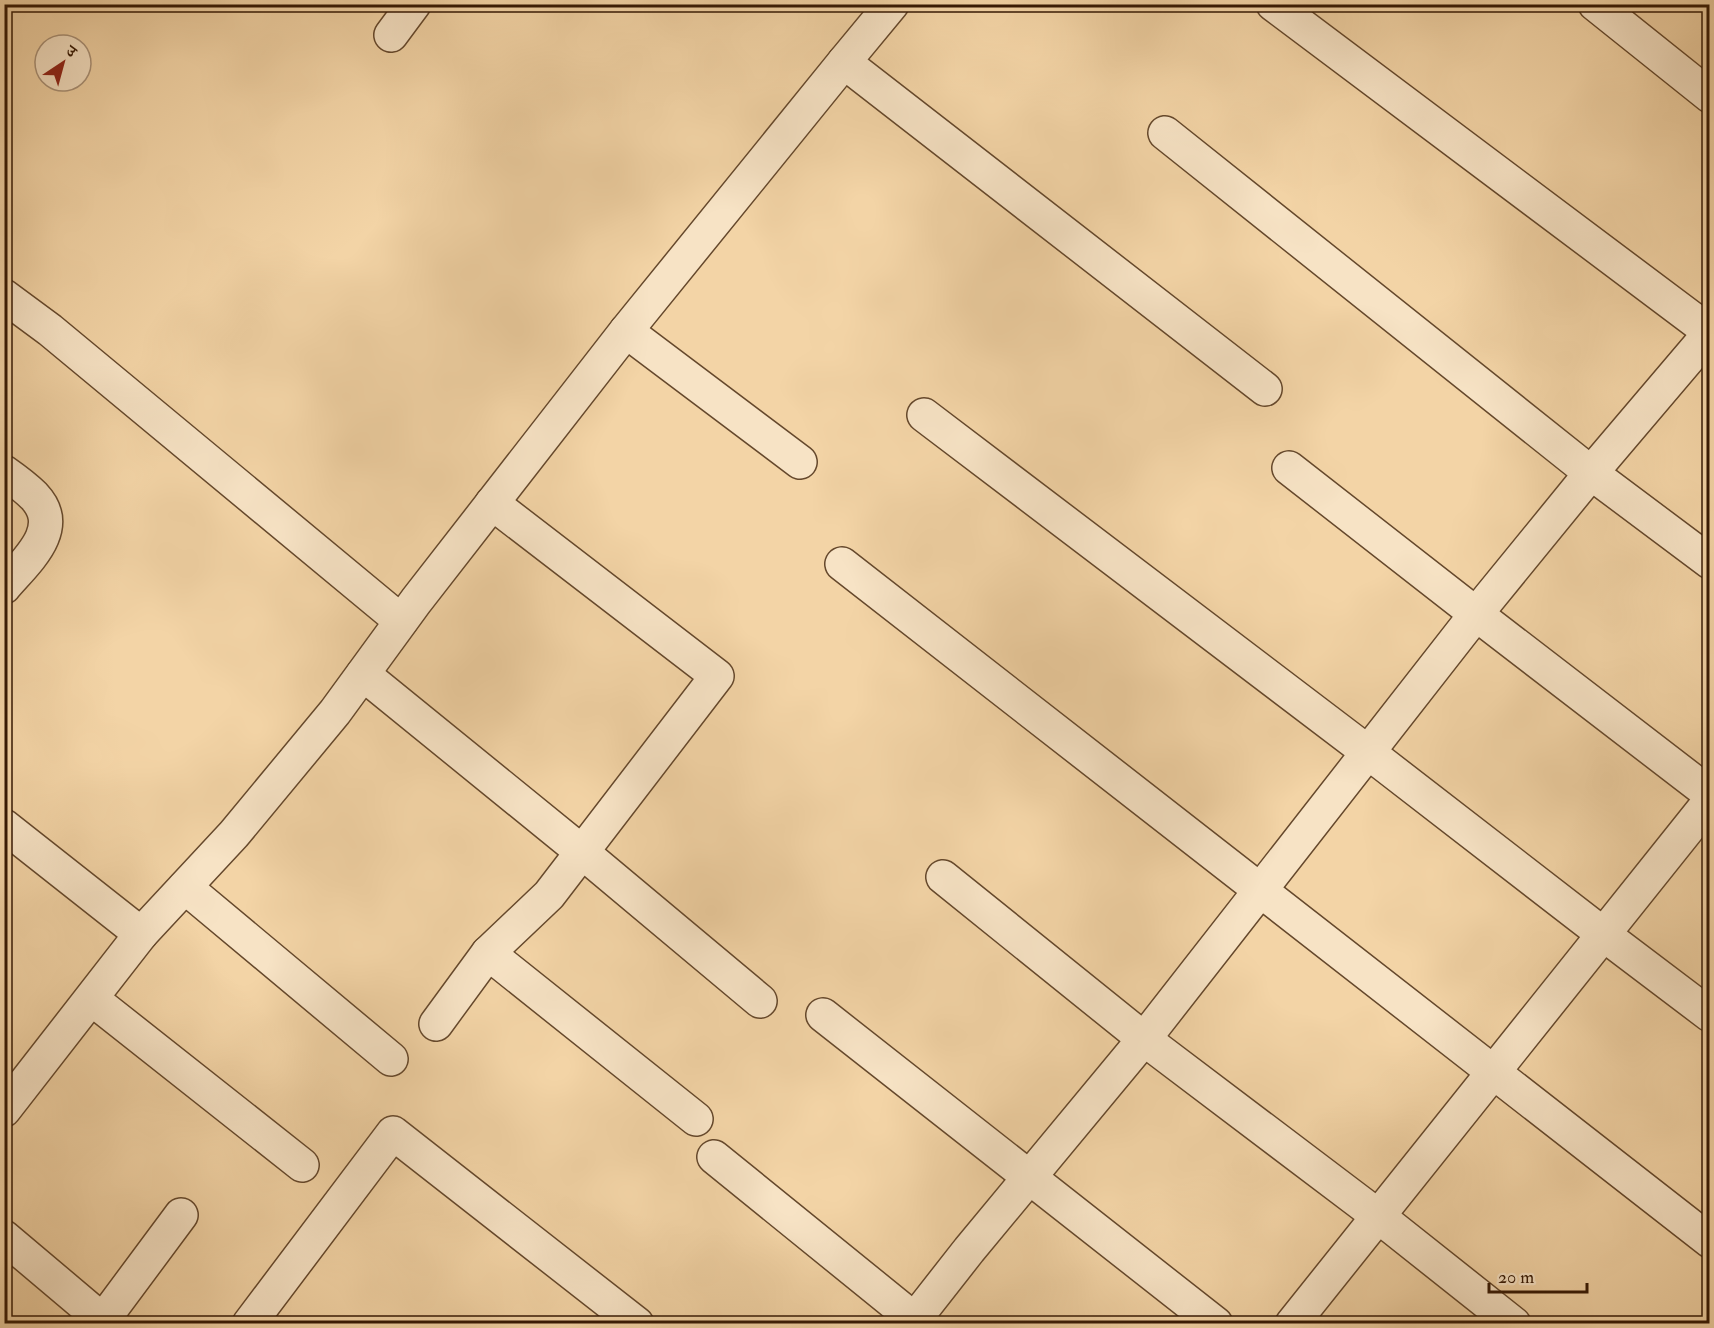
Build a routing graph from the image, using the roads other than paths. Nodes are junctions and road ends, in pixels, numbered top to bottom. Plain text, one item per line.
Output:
1 (414, 4) edge
2 (892, 4) edge
3 (1273, 4) edge
4 (1595, 4) edge
5 (391, 34) dead end
6 (844, 62) junction
7 (1710, 96) edge
8 (1165, 133) dead end
9 (4, 296) edge
10 (626, 332) junction
11 (1710, 333) edge
12 (1265, 389) dead end
13 (924, 415) dead end
14 (800, 462) dead end
15 (1289, 468) dead end
16 (4, 472) edge
17 (1591, 473) junction
18 (492, 503) junction
19 (1710, 562) edge
20 (842, 564) dead end
21 (4, 587) edge
22 (1476, 615) junction
23 (401, 621) junction
24 (363, 674) junction
25 (1369, 753) junction
26 (1710, 794) edge
27 (1710, 801) edge
28 (4, 826) edge
29 (582, 852) junction
30 (943, 877) dead end
31 (185, 887) junction
32 (1261, 891) junction
33 (141, 934) junction
34 (1603, 934) junction
35 (488, 953) junction
36 (92, 999) junction
37 (760, 1001) dead end
38 (823, 1015) dead end
39 (1710, 1015) edge
40 (436, 1024) dead end
41 (1144, 1039) junction
42 (391, 1059) dead end
43 (1493, 1072) junction
44 (4, 1110) edge
45 (696, 1119) dead end
46 (714, 1157) dead end
47 (302, 1165) dead end
48 (1030, 1178) junction
49 (181, 1215) dead end
50 (1378, 1216) junction
51 (4, 1237) edge
52 (1710, 1241) edge
53 (105, 1322) edge
54 (915, 1322) edge
55 (249, 1323) edge
56 (637, 1323) edge
57 (1216, 1323) edge
58 (1293, 1323) edge
59 (1514, 1323) edge

1 - 5 street
2 - 6 street
3 - 11 street
4 - 7 street
6 - 10 street
6 - 12 street
8 - 17 street
9 - 23 street
10 - 14 street
10 - 18 street
11 - 17 street
13 - 25 street
15 - 22 street
16 - 21 street
17 - 19 street
17 - 22 street
18 - 23 street
18 - 29 street
20 - 32 street
22 - 25 street
22 - 26 street
23 - 24 street
24 - 29 street
24 - 31 street
25 - 32 street
25 - 34 street
27 - 34 street
28 - 33 street
29 - 35 street
29 - 37 street
30 - 41 street
31 - 33 street
31 - 42 street
32 - 41 street
32 - 43 street
33 - 36 street
34 - 39 street
34 - 43 street
35 - 40 street
35 - 45 street
36 - 44 street
36 - 47 street
38 - 48 street
41 - 48 street
41 - 50 street
43 - 50 street
43 - 52 street
46 - 54 street
48 - 54 street
48 - 57 street
49 - 53 street
50 - 58 street
50 - 59 street
51 - 53 street
55 - 56 street

